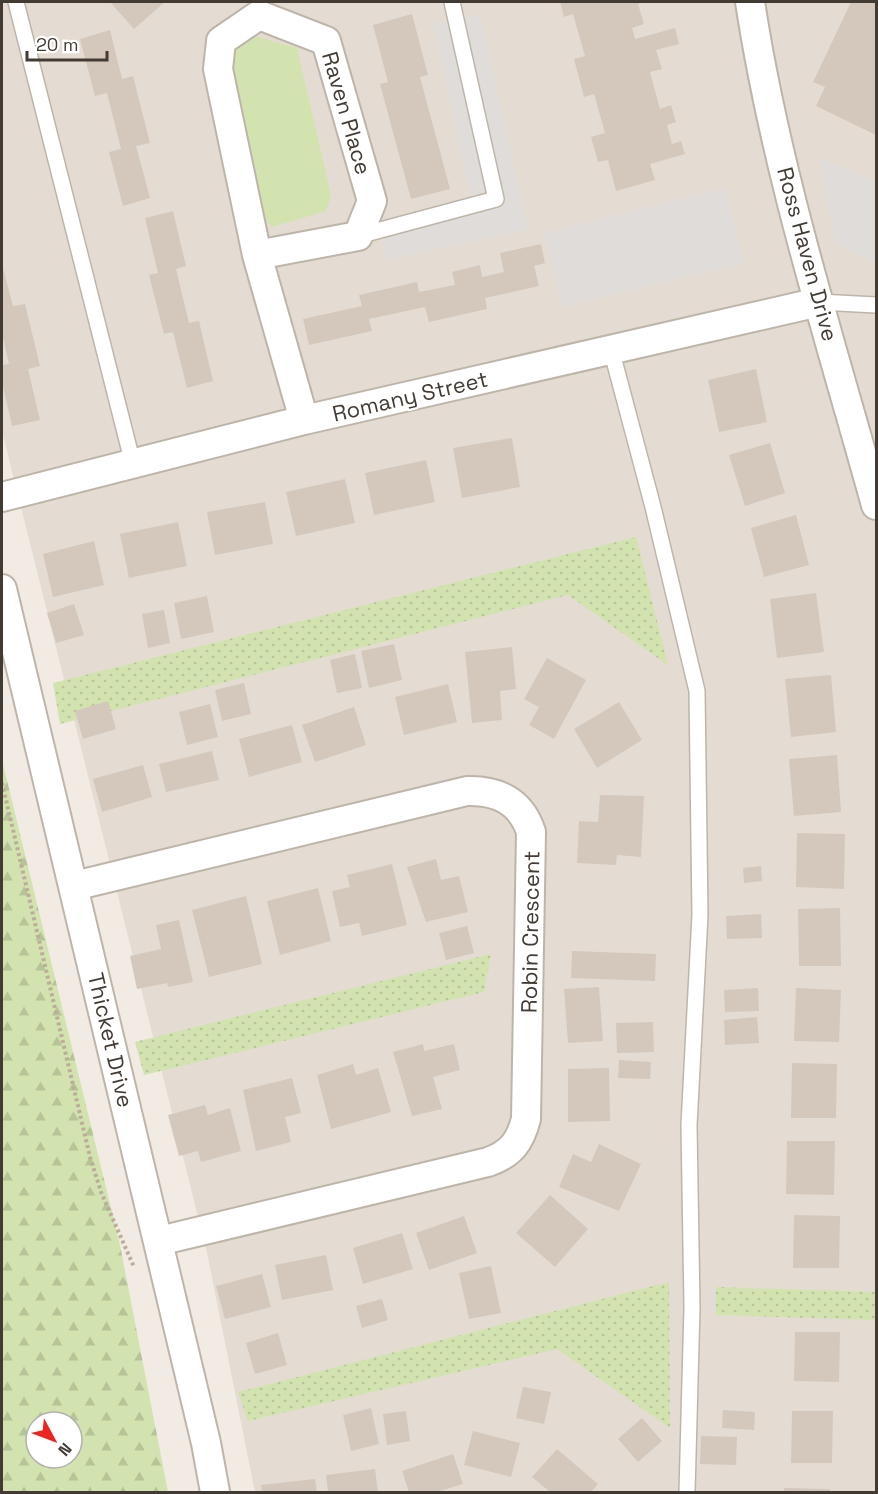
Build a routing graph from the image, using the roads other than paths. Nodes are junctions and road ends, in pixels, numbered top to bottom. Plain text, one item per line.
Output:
1 (16, 2) edge
2 (452, 2) edge
3 (750, 2) edge
4 (358, 236) junction
5 (257, 255) junction
6 (819, 302) junction
7 (876, 305) edge
8 (611, 350) junction
9 (304, 420) junction
10 (133, 464) junction
11 (2, 497) edge
12 (876, 505) edge
13 (2, 589) edge
14 (74, 886) junction
15 (159, 1241) junction
16 (215, 1492) edge
17 (687, 1492) edge

1 - 10 lane
2 - 4 lane
3 - 6 street, Ross Haven Drive
4 - 5 street
4 - 5 street, Raven Place
5 - 9 street, Raven Place
6 - 7 lane
6 - 8 street, Romany Street
6 - 12 street, Ross Haven Drive
8 - 9 street, Romany Street
8 - 17 lane
9 - 10 street, Romany Street
10 - 11 street, Romany Street
13 - 14 street, Thicket Drive
14 - 15 street, Thicket Drive
14 - 15 street, Robin Crescent
15 - 16 street, Thicket Drive

